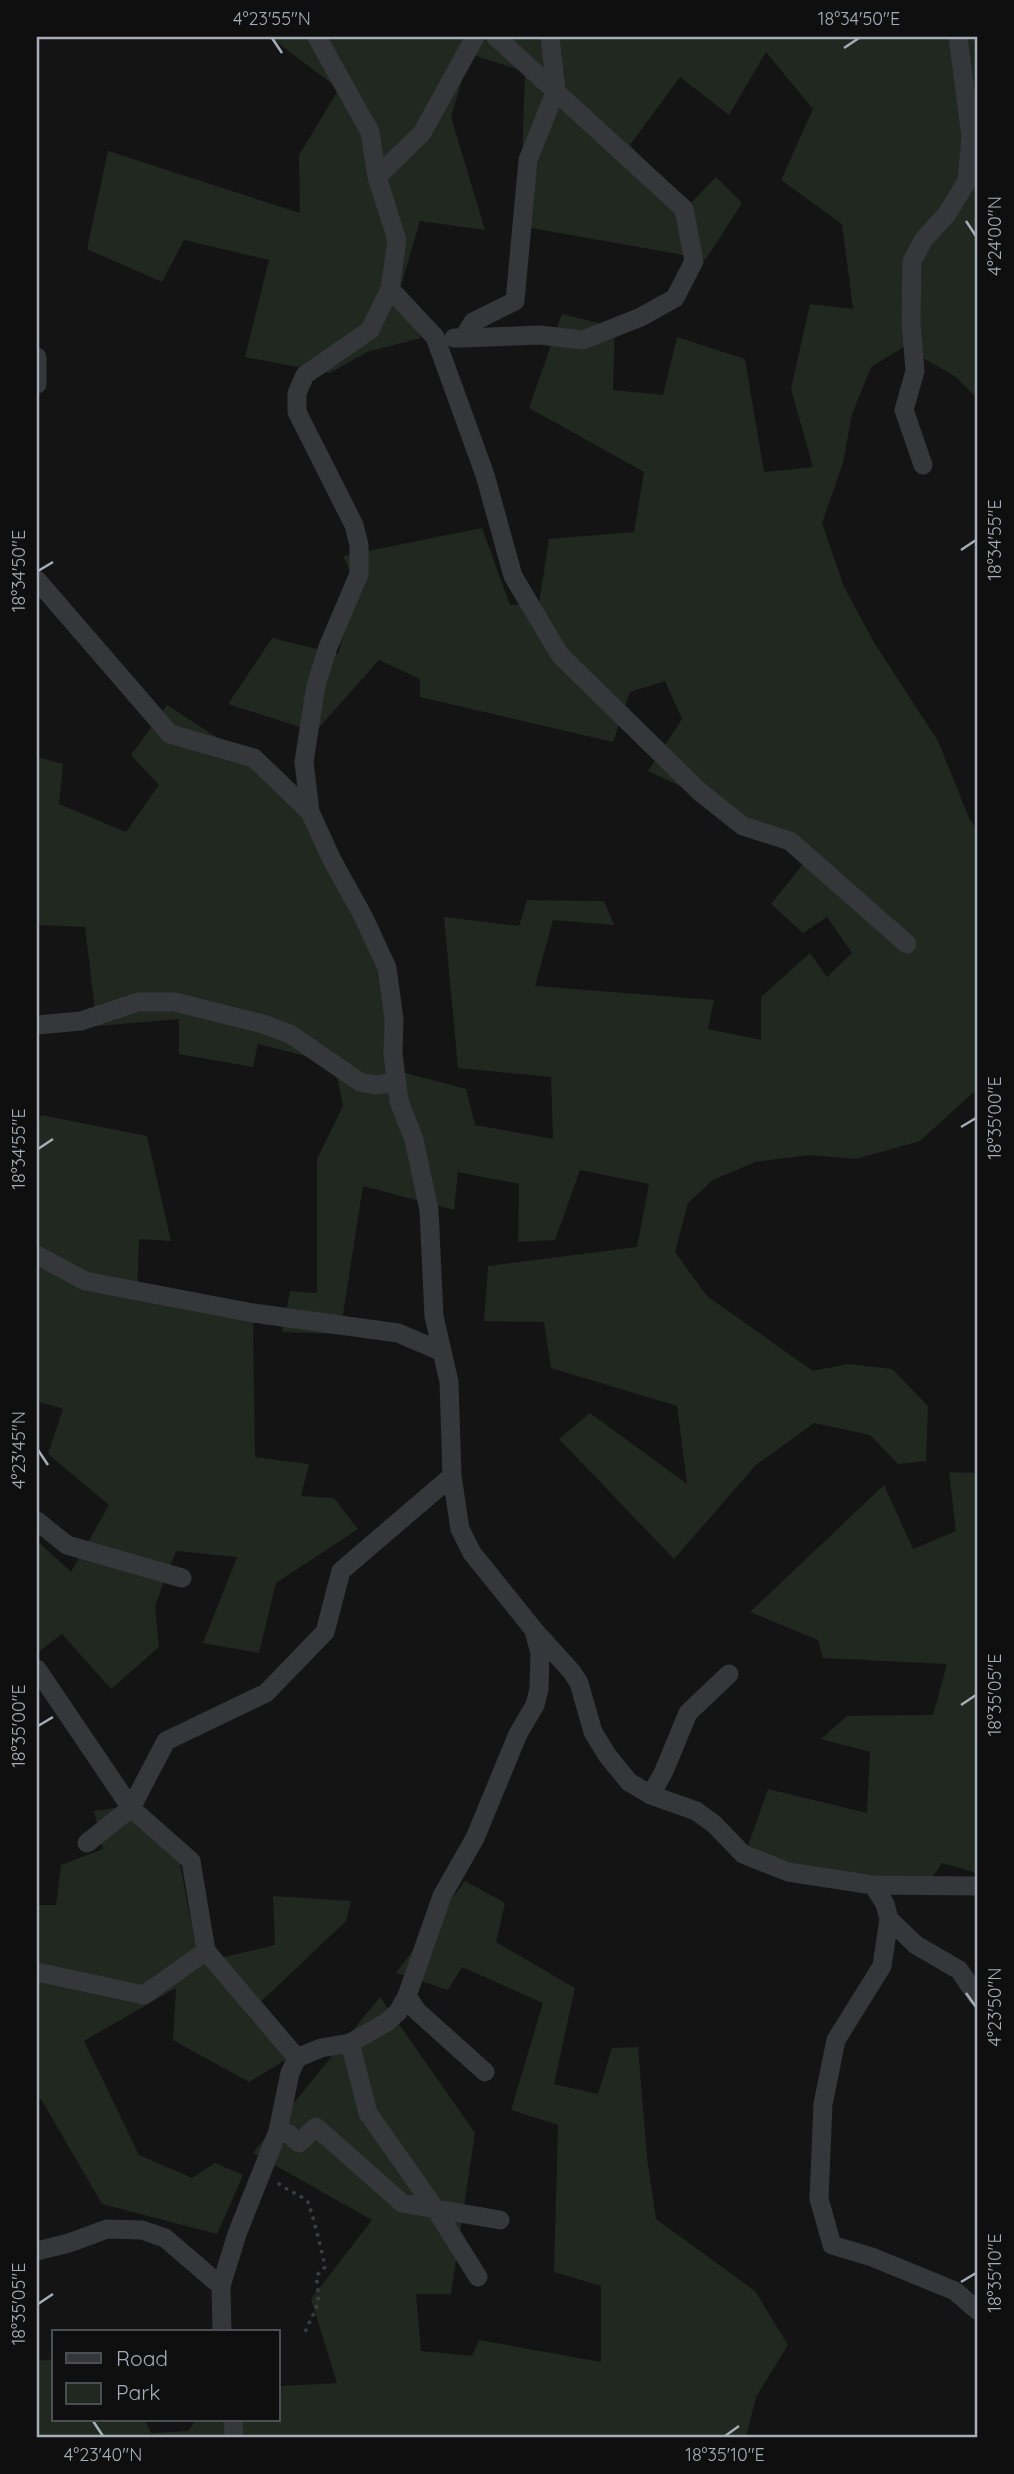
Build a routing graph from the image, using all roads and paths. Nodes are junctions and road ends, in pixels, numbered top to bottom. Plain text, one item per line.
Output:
1 (317, 37) edge
2 (475, 37) edge
3 (496, 37) edge
4 (550, 37) edge
5 (958, 37) edge
6 (556, 90) junction
7 (377, 177) junction
8 (390, 289) junction
9 (435, 337) junction
10 (463, 338) junction
11 (37, 360) edge
12 (37, 384) edge
13 (923, 465) dead end
14 (37, 580) edge
15 (310, 812) junction
16 (907, 944) dead end
17 (37, 1025) edge
18 (396, 1082) junction
19 (37, 1255) edge
20 (440, 1351) junction
21 (452, 1476) junction
22 (37, 1521) edge
23 (182, 1578) dead end
24 (534, 1630) junction
25 (37, 1669) edge
26 (729, 1674) dead end
27 (651, 1795) junction
28 (131, 1808) junction
29 (87, 1843) dead end
30 (873, 1885) junction
31 (977, 1886) edge
32 (889, 1919) junction
33 (206, 1951) junction
34 (37, 1972) edge
35 (407, 1996) junction
36 (977, 1996) edge
37 (350, 2043) junction
38 (297, 2058) junction
39 (485, 2072) dead end
40 (278, 2131) junction
41 (278, 2172) dead end
42 (436, 2210) junction
43 (500, 2220) dead end
44 (37, 2251) edge
45 (478, 2277) dead end
46 (221, 2286) junction
47 (977, 2309) edge
48 (222, 2330) edge
49 (304, 2333) dead end

1 - 7 street
2 - 7 street
3 - 6 street
4 - 6 street
5 - 13 street
6 - 10 street
6 - 10 street
7 - 8 street
8 - 9 street
8 - 15 street
9 - 10 street
9 - 16 street
11 - 12 street
14 - 15 street
15 - 18 street
17 - 18 street
18 - 20 street
19 - 20 street
20 - 21 street
21 - 24 street
21 - 28 street
22 - 23 street
24 - 27 street
24 - 35 street
25 - 28 street
26 - 27 street
27 - 30 street
28 - 29 street
28 - 33 street
30 - 31 street
30 - 32 street
32 - 36 street
32 - 47 street
33 - 34 street
33 - 38 street
35 - 37 street
35 - 39 street
37 - 38 street
37 - 42 street
38 - 40 street
40 - 42 street
40 - 46 street
41 - 49 path
42 - 43 street
42 - 45 street
44 - 46 street
46 - 48 street

